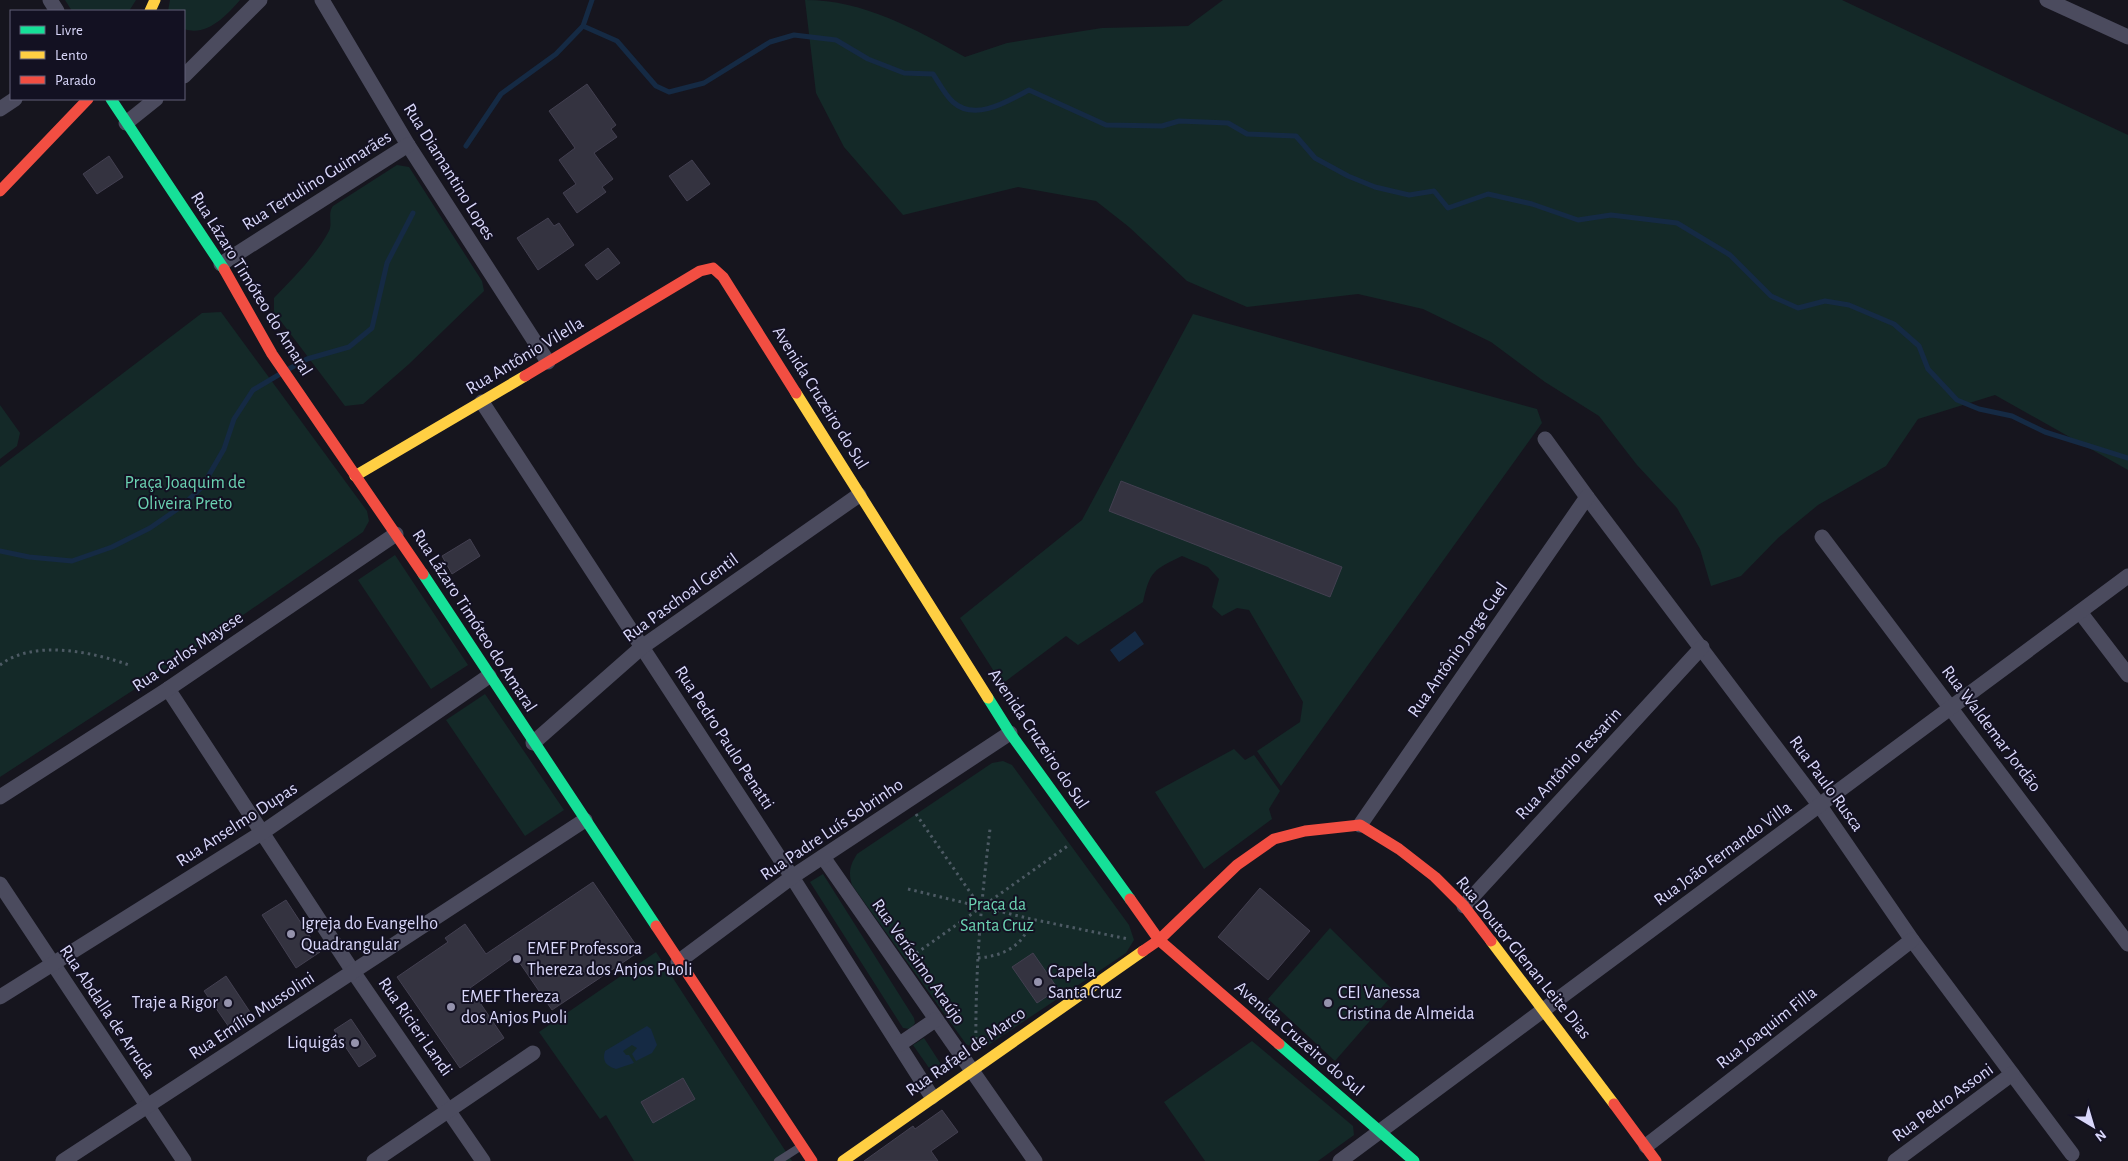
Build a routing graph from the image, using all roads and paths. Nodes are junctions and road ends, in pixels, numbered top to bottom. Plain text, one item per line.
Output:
1 (260, 0) edge
2 (322, 0) edge
3 (2047, 0) edge
4 (2128, 36) edge
5 (186, 70) edge
6 (14, 100) edge
7 (87, 100) edge
8 (112, 100) edge
9 (155, 100) edge
10 (0, 109) edge
11 (126, 123) junction
12 (408, 145) junction
13 (0, 191) edge
14 (221, 264) junction
15 (713, 268) joint
16 (548, 362) junction
17 (482, 402) junction
18 (1545, 439) dead end
19 (355, 476) junction
20 (859, 495) junction
21 (1587, 497) junction
22 (396, 534) junction
23 (1822, 537) dead end
24 (2128, 576) edge
25 (2080, 612) junction
26 (642, 647) junction
27 (1702, 647) junction
28 (0, 665) edge
29 (129, 665) dead end
30 (2128, 675) edge
31 (489, 676) junction
32 (168, 689) junction
33 (1952, 706) junction
34 (1010, 733) junction
35 (533, 743) junction
36 (0, 797) edge
37 (1820, 806) junction
38 (916, 814) dead end
39 (585, 820) junction
40 (1360, 825) junction
41 (990, 829) dead end
42 (263, 832) junction
43 (1070, 844) dead end
44 (823, 857) junction
45 (792, 877) junction
46 (0, 884) edge
47 (908, 889) dead end
48 (1464, 906) junction
49 (981, 908) junction
50 (1031, 919) junction
51 (1134, 940) dead end
52 (1159, 940) junction
53 (1912, 940) junction
54 (2128, 944) edge
55 (978, 958) junction
56 (906, 961) dead end
57 (678, 962) junction
58 (52, 964) junction
59 (354, 973) junction
60 (0, 997) edge
61 (1544, 1010) junction
62 (935, 1020) junction
63 (900, 1044) junction
64 (976, 1049) dead end
65 (533, 1053) dead end
66 (971, 1070) junction
67 (2012, 1074) junction
68 (932, 1097) junction
69 (148, 1105) junction
70 (450, 1111) junction
71 (1380, 1132) junction
72 (802, 1146) junction
73 (1646, 1146) junction
74 (2072, 1154) dead end
75 (63, 1161) edge
76 (184, 1161) edge
77 (374, 1161) edge
78 (483, 1161) edge
79 (778, 1161) edge
80 (812, 1161) edge
81 (843, 1161) edge
82 (1035, 1161) edge
83 (1340, 1161) edge
84 (1414, 1161) edge
85 (1656, 1161) edge
86 (1895, 1161) edge

1 - 5 street
2 - 12 street, Rua Diamantino Lopes
3 - 4 street
6 - 10 street
7 - 13 street
8 - 11 street, Rua Lázaro Timóteo do Amaral
9 - 11 street
11 - 14 street, Rua Lázaro Timóteo do Amaral
12 - 14 street, Rua Tertulino Guimarães
12 - 16 street, Rua Diamantino Lopes
14 - 19 street, Rua Lázaro Timóteo do Amaral
15 - 16 street, Rua Antônio Vilella
15 - 20 street, Avenida Cruzeiro do Sul
16 - 17 street, Rua Antônio Vilella
17 - 19 street, Rua Antônio Vilella
17 - 26 street, Rua Pedro Paulo Penatti
18 - 21 street, Rua Paulo Rusca
19 - 22 street, Rua Lázaro Timóteo do Amaral
20 - 26 street, Rua Paschoal Gentil
20 - 34 street, Avenida Cruzeiro do Sul
21 - 27 street, Rua Paulo Rusca
21 - 40 street, Rua Antônio Jorge Cuel
22 - 31 street, Rua Lázaro Timóteo do Amaral
22 - 32 street, Rua Carlos Mayese
23 - 33 street, Rua Waldemar Jordão
24 - 25 street, Rua João Fernando Villa
25 - 30 street
25 - 33 street, Rua João Fernando Villa
26 - 35 street, Rua Paschoal Gentil
26 - 45 street, Rua Pedro Paulo Penatti
27 - 37 street, Rua Paulo Rusca
27 - 48 street, Rua Antônio Tessarin
28 - 29 path
31 - 35 street, Rua Lázaro Timóteo do Amaral
31 - 42 street, Rua Anselmo Dupas
32 - 36 street, Rua Carlos Mayese
32 - 42 street, Rua Ricieri Landi
33 - 37 street, Rua João Fernando Villa
33 - 54 street, Rua Waldemar Jordão
34 - 44 street, Rua Padre Luís Sobrinho
34 - 52 street, Avenida Cruzeiro do Sul
35 - 39 street, Rua Lázaro Timóteo do Amaral
37 - 53 street, Rua Paulo Rusca
37 - 61 street, Rua João Fernando Villa
38 - 49 path
39 - 57 street, Rua Lázaro Timóteo do Amaral
39 - 59 street, Rua Emílio Mussolini
40 - 48 street, Rua Doutor Glenan Leite Dias
40 - 52 street
41 - 49 path
42 - 58 street, Rua Anselmo Dupas
42 - 59 street, Rua Ricieri Landi
43 - 49 path
44 - 45 street, Rua Padre Luís Sobrinho
44 - 62 street, Rua Veríssimo Araújo
45 - 57 street, Rua Padre Luís Sobrinho
45 - 63 street, Rua Pedro Paulo Penatti
46 - 58 street, Rua Abdalla de Arruda
47 - 49 path
48 - 61 street, Rua Doutor Glenan Leite Dias
49 - 50 path
49 - 55 path
49 - 56 path
50 - 51 path
50 - 55 path
52 - 66 street, Rua Rafael de Marco
52 - 71 street, Avenida Cruzeiro do Sul
53 - 67 street, Rua Paulo Rusca
53 - 73 street, Rua Joaquim Filla
55 - 64 path
57 - 72 street, Rua Lázaro Timóteo do Amaral
58 - 60 street, Rua Anselmo Dupas
58 - 69 street, Rua Abdalla de Arruda
59 - 69 street, Rua Emílio Mussolini
59 - 70 street, Rua Ricieri Landi
61 - 71 street, Rua João Fernando Villa
61 - 73 street, Rua Doutor Glenan Leite Dias
62 - 63 street
62 - 66 street, Rua Veríssimo Araújo
63 - 68 street, Rua Pedro Paulo Penatti
65 - 70 street
66 - 68 street, Rua Rafael de Marco
66 - 82 street, Rua Veríssimo Araújo
67 - 74 street, Rua Paulo Rusca
67 - 86 street, Rua Pedro Assoni
68 - 81 street, Rua Rafael de Marco
69 - 75 street, Rua Emílio Mussolini
69 - 76 street, Rua Abdalla de Arruda
70 - 77 street
70 - 78 street, Rua Ricieri Landi
71 - 83 street, Rua João Fernando Villa
71 - 84 street, Avenida Cruzeiro do Sul
72 - 79 lane
72 - 80 street, Rua Lázaro Timóteo do Amaral
73 - 85 street, Rua Doutor Glenan Leite Dias

